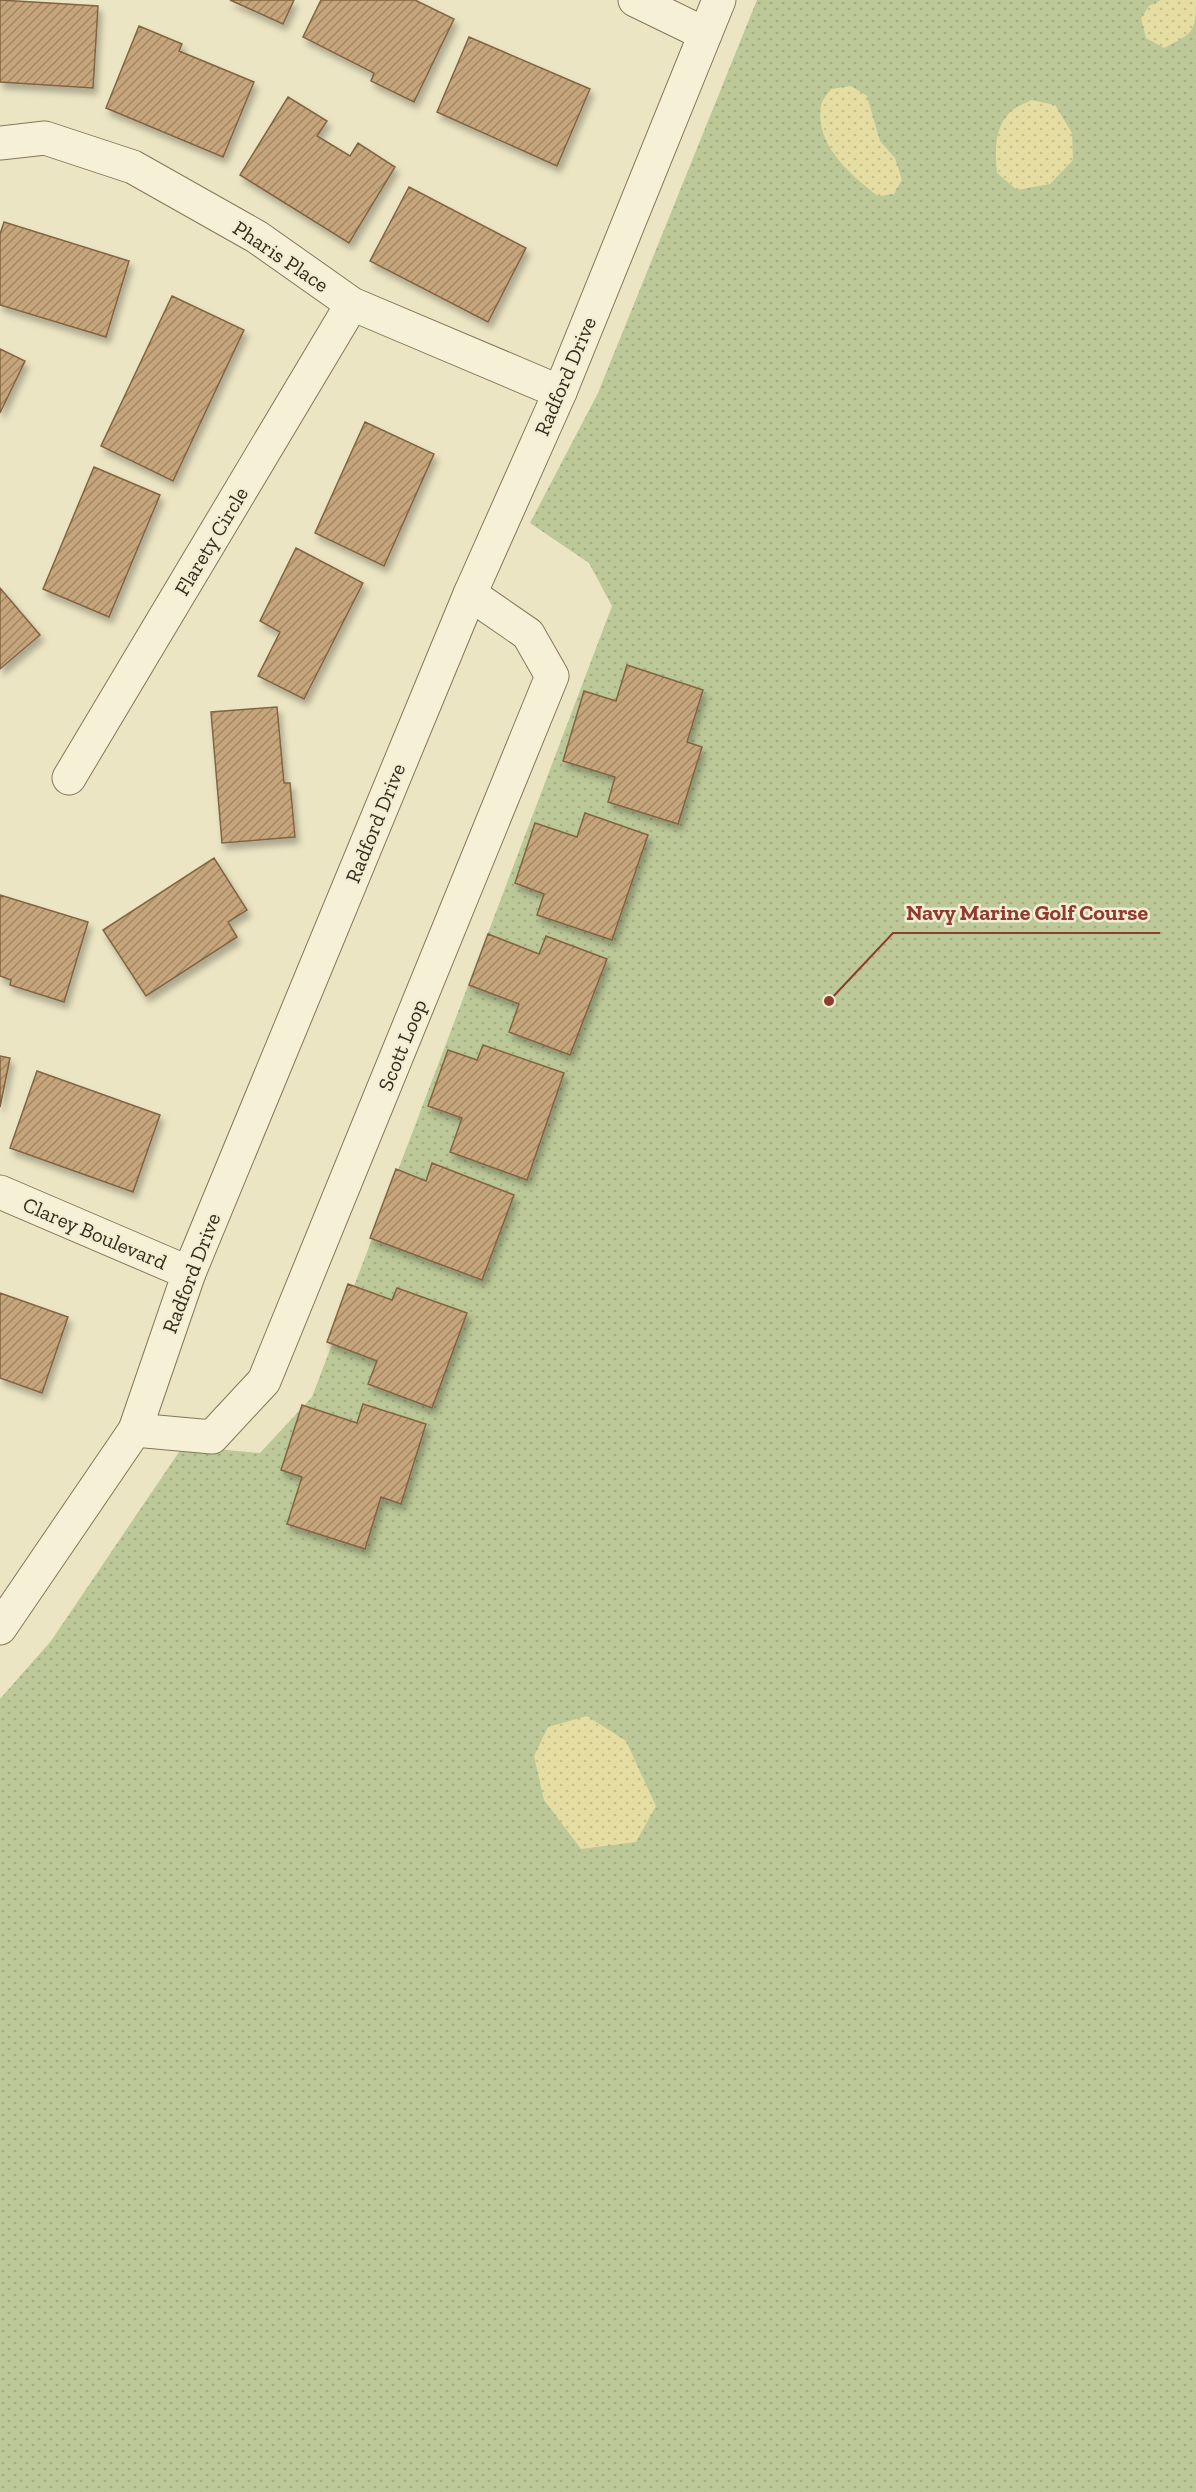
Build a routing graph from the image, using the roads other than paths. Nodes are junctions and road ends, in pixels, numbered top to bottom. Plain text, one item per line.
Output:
1 (635, 0) edge
2 (719, 0) edge
3 (705, 34) junction
4 (0, 143) edge
5 (352, 304) junction
6 (560, 392) junction
7 (470, 594) junction
8 (69, 778) dead end
9 (0, 1192) edge
10 (189, 1273) junction
11 (135, 1430) junction
12 (0, 1628) edge

1 - 3 street
2 - 3 street, Radford Drive
3 - 6 street, Radford Drive
4 - 5 street, Pharis Place
5 - 6 street, Pharis Place
5 - 8 street, Flarety Circle
6 - 7 street, Radford Drive
7 - 10 street, Radford Drive
7 - 11 street, Scott Loop
9 - 10 street, Clarey Boulevard
10 - 11 street, Radford Drive
11 - 12 street, Radford Drive

